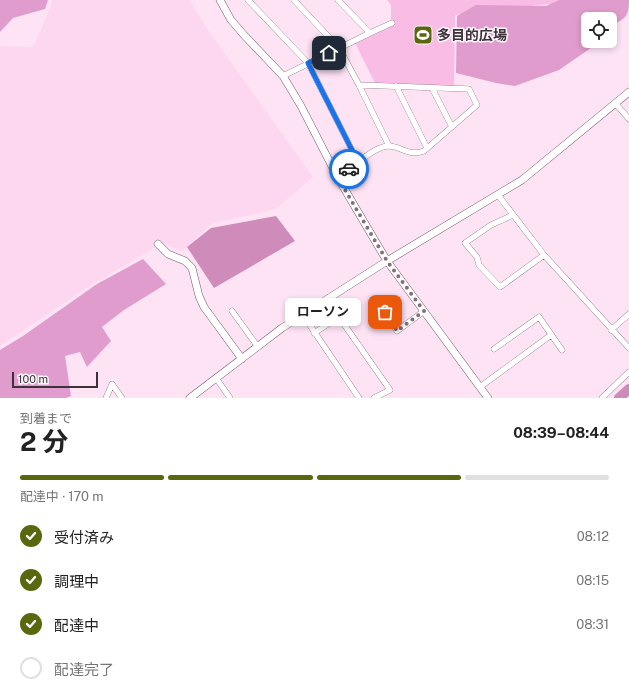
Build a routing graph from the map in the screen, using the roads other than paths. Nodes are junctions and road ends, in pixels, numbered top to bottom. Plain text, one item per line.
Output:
1 (220, 0) edge
2 (248, 0) edge
3 (294, 0) edge
4 (339, 1) edge
5 (392, 23) dead end
6 (370, 33) junction
7 (339, 48) junction
8 (308, 63) junction
9 (283, 76) junction
10 (359, 85) junction
11 (396, 86) junction
12 (432, 88) junction
13 (629, 92) edge
14 (615, 103) junction
15 (629, 119) edge
16 (452, 126) junction
17 (389, 146) junction
18 (427, 148) junction
19 (358, 162) junction
20 (338, 178) junction
21 (498, 195) junction
22 (513, 215) junction
23 (158, 244) dead end
24 (544, 255) junction
25 (387, 261) junction
26 (232, 311) dead end
27 (424, 311) junction
28 (385, 312) dead end
29 (629, 314) edge
30 (303, 315) junction
31 (611, 330) junction
32 (314, 333) junction
33 (551, 335) junction
34 (258, 347) junction
35 (629, 348) edge
36 (494, 349) dead end
37 (562, 350) dead end
38 (242, 359) junction
39 (629, 372) edge
40 (216, 378) junction
41 (480, 387) junction
42 (106, 398) edge
43 (122, 398) edge
44 (190, 398) edge
45 (230, 398) edge
46 (359, 398) edge
47 (374, 398) edge
48 (488, 398) edge
49 (602, 398) edge

1 - 9 street
2 - 8 street
3 - 7 street
4 - 6 street
5 - 6 street
6 - 7 street
7 - 8 street
7 - 10 street
8 - 9 street
8 - 19 street
9 - 20 street
10 - 11 street
10 - 17 street
11 - 12 street
11 - 18 street
12 - 16 street
12 - 16 street
13 - 14 street
14 - 15 street
14 - 21 street
16 - 18 street
17 - 18 street
17 - 19 street
19 - 20 street
20 - 25 street
21 - 22 street
21 - 25 street
22 - 24 street
22 - 24 street
23 - 38 street
24 - 31 street
25 - 27 street
25 - 30 street
26 - 34 street
27 - 28 street
27 - 41 street
29 - 31 street
30 - 32 street
30 - 34 street
31 - 35 street
32 - 46 street
32 - 47 street
33 - 36 street
33 - 37 street
33 - 41 street
34 - 38 street
38 - 40 street
39 - 49 street
40 - 44 street
40 - 45 street
41 - 48 street
42 - 43 street

